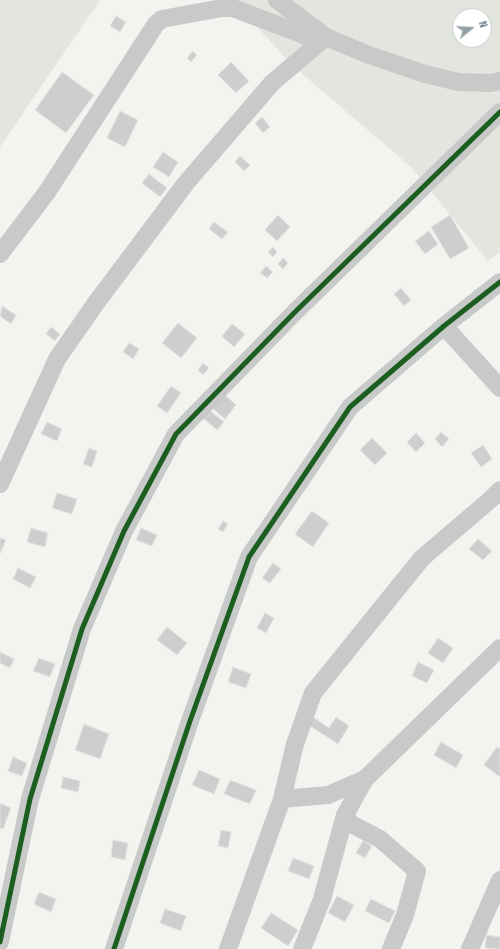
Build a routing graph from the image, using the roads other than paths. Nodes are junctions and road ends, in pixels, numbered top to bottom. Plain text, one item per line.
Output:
1 (277, 0) edge
2 (322, 40) junction
3 (500, 81) edge
4 (500, 112) edge
5 (0, 254) edge
6 (500, 282) edge
7 (444, 326) junction
8 (500, 388) edge
9 (0, 484) edge
10 (500, 490) edge
11 (500, 648) edge
12 (365, 779) junction
13 (282, 799) junction
14 (345, 815) junction
15 (500, 880) edge
16 (0, 942) edge
17 (114, 949) edge
18 (228, 949) edge
19 (302, 949) edge
20 (391, 949) edge
21 (470, 949) edge

1 - 2 street
2 - 3 street
2 - 5 street
2 - 9 street
4 - 16 street
6 - 7 street
7 - 8 street
7 - 17 street
10 - 13 street
11 - 12 street
12 - 13 street
12 - 14 street
13 - 18 street
14 - 19 street
14 - 20 street
15 - 21 street

